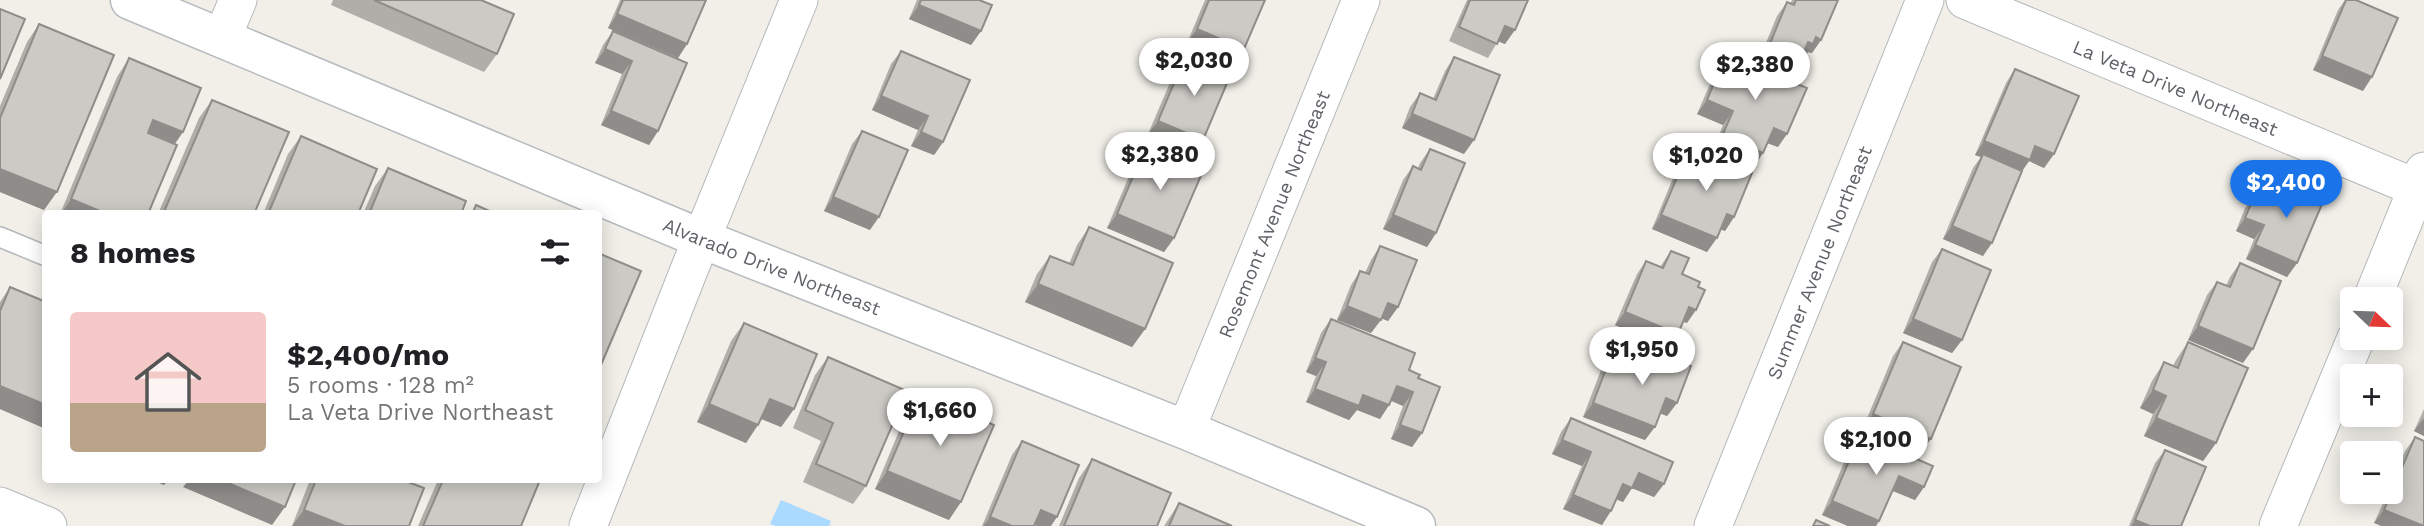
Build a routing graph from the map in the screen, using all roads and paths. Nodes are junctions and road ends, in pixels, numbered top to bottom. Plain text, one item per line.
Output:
1 (130, 0) edge
2 (238, 0) edge
3 (799, 0) edge
4 (1362, 0) edge
5 (1925, 0) edge
6 (1965, 0) edge
7 (222, 38) junction
8 (2422, 184) edge
9 (0, 237) edge
10 (702, 239) junction
11 (42, 254) edge
12 (2377, 287) edge
13 (2351, 350) edge
14 (1186, 430) junction
15 (602, 479) edge
16 (601, 483) edge
17 (0, 506) edge
18 (48, 526) edge
19 (588, 526) edge
20 (1416, 526) edge
21 (1713, 526) edge
22 (2278, 526) edge

1 - 7 street, Alvarado Drive Northeast
2 - 7 street
3 - 10 street
4 - 14 street, Rosemont Avenue Northeast
5 - 21 street, Summer Avenue Northeast
6 - 8 street, La Veta Drive Northeast
7 - 10 street, Alvarado Drive Northeast
8 - 12 street
9 - 11 lane
10 - 14 street, Alvarado Drive Northeast
10 - 15 street
13 - 22 street
14 - 20 street, Alvarado Drive Northeast
16 - 19 street
17 - 18 street

